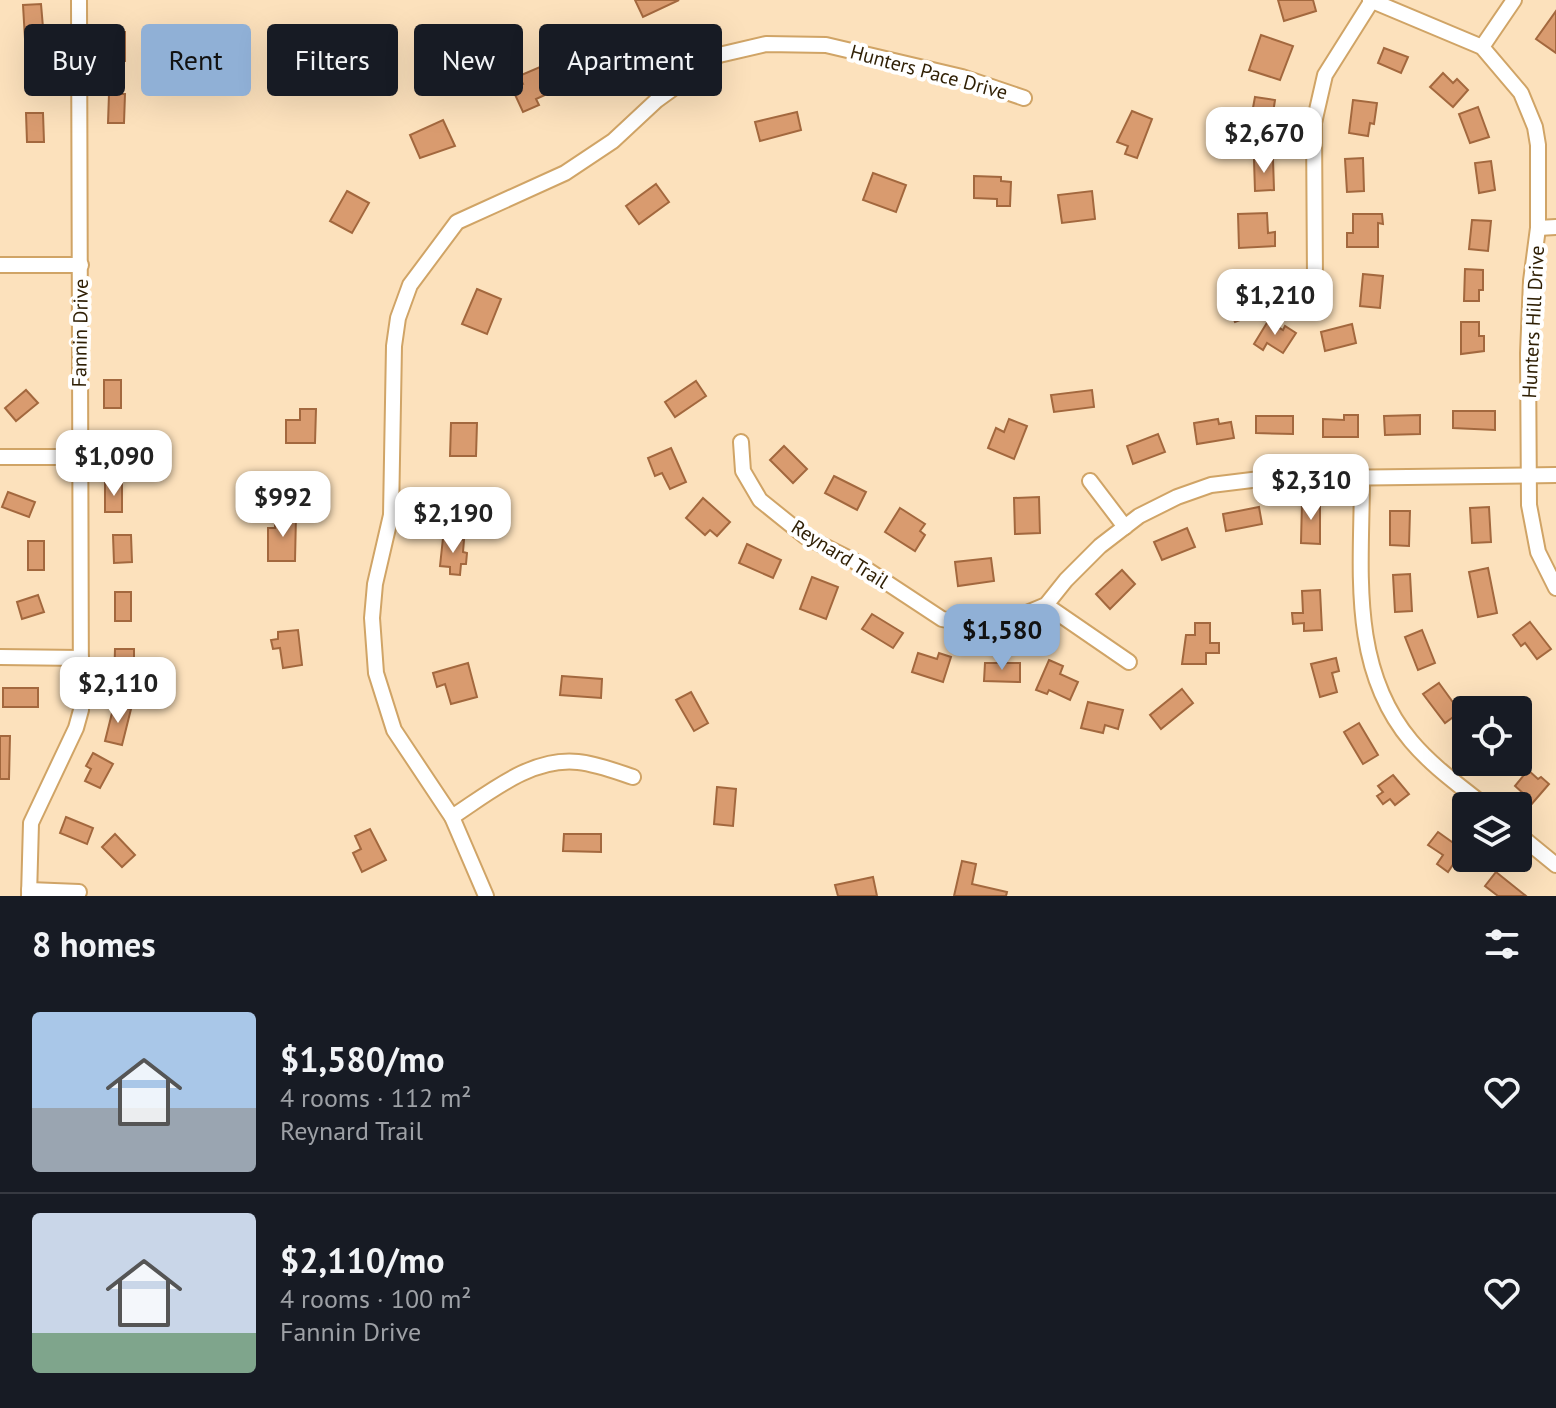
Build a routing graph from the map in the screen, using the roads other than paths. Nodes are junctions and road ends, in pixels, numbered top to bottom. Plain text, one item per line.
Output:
1 (79, 0) edge
2 (1514, 0) edge
3 (1370, 1) edge
4 (1482, 47) junction
5 (1024, 98) dead end
6 (1556, 227) edge
7 (1538, 228) junction
8 (0, 265) edge
9 (81, 265) junction
10 (1315, 280) dead end
11 (741, 442) dead end
12 (0, 457) edge
13 (79, 457) junction
14 (1529, 475) junction
15 (1556, 475) edge
16 (1362, 476) junction
17 (1090, 481) dead end
18 (1125, 527) junction
19 (1556, 588) edge
20 (1046, 605) junction
21 (0, 657) edge
22 (81, 658) junction
23 (1129, 662) dead end
24 (633, 777) dead end
25 (1468, 792) edge
26 (452, 817) junction
27 (1532, 845) edge
28 (1556, 865) edge
29 (79, 892) dead end
30 (29, 893) edge
31 (486, 896) edge

1 - 9 street, Fannin Drive
2 - 4 street
3 - 4 street, Hunters Hill Drive
3 - 10 street
4 - 7 street, Hunters Hill Drive
5 - 26 street, Hunters Pace Drive
6 - 7 street
7 - 14 street, Hunters Hill Drive
8 - 9 street
9 - 13 street, Fannin Drive
11 - 20 street, Reynard Trail
12 - 13 street
13 - 22 street, Fannin Drive
14 - 15 street, Reynard Trail
14 - 16 street, Reynard Trail
14 - 19 street, Hunters Hill Drive
16 - 18 street, Reynard Trail
16 - 25 street
17 - 18 street
18 - 20 street, Reynard Trail
20 - 23 street
21 - 22 street
22 - 30 street, Fannin Drive
24 - 26 street
26 - 31 street, Hunters Pace Drive
27 - 28 street
29 - 30 street

